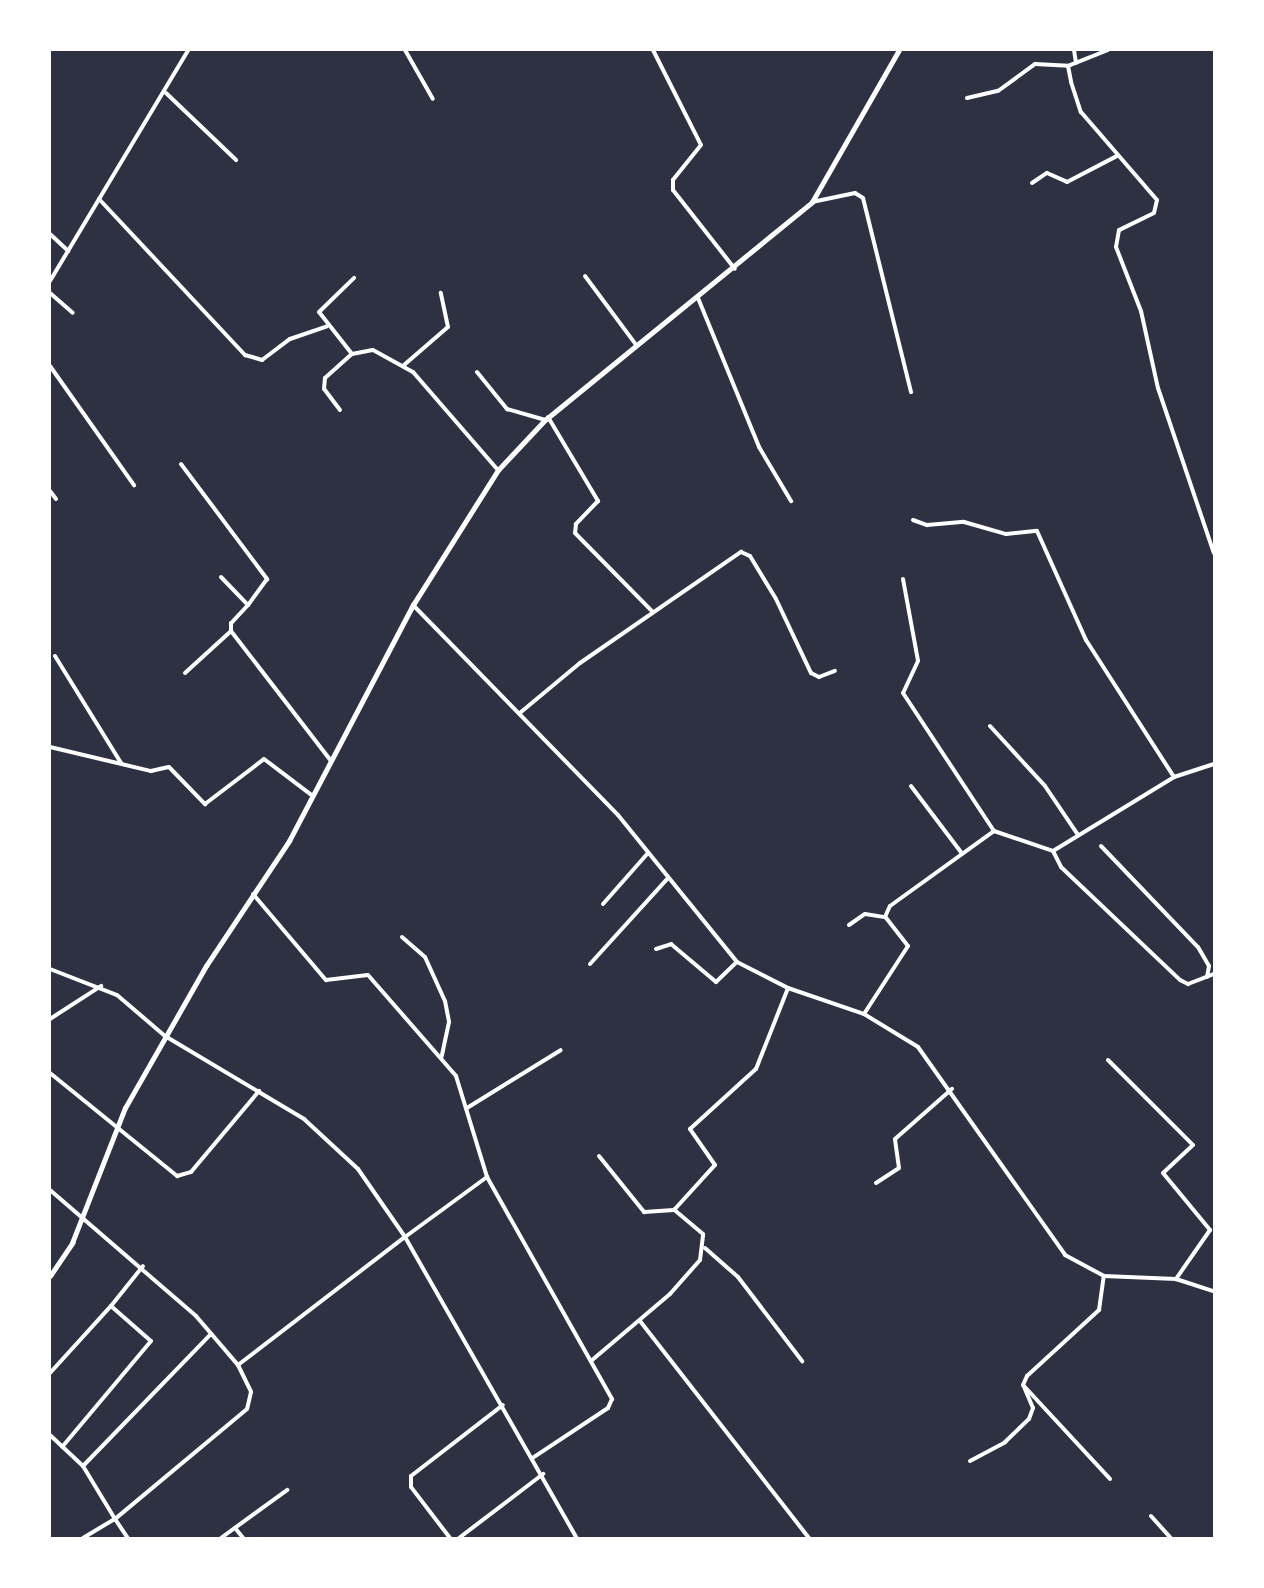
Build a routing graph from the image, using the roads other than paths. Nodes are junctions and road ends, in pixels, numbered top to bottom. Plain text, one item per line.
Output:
1 (188, 50) edge
2 (405, 50) edge
3 (653, 50) edge
4 (898, 50) edge
5 (1074, 50) edge
6 (1108, 50) edge
7 (1076, 63) junction
8 (1068, 66) junction
9 (166, 93) junction
10 (967, 98) dead end
11 (433, 99) dead end
12 (1117, 156) junction
13 (236, 160) dead end
14 (1032, 183) dead end
15 (99, 200) junction
16 (812, 202) junction
17 (50, 234) edge
18 (68, 251) junction
19 (735, 269) junction
20 (585, 276) dead end
21 (354, 278) dead end
22 (50, 281) edge
23 (50, 293) edge
24 (441, 293) dead end
25 (698, 298) junction
26 (73, 313) dead end
27 (327, 326) junction
28 (637, 346) junction
29 (352, 354) junction
30 (50, 366) edge
31 (404, 366) junction
32 (477, 372) dead end
33 (911, 392) dead end
34 (340, 410) dead end
35 (546, 419) junction
36 (181, 464) dead end
37 (498, 470) junction
38 (134, 485) dead end
39 (50, 491) edge
40 (56, 500) dead end
41 (790, 501) dead end
42 (913, 520) dead end
43 (1215, 553) edge
44 (221, 577) dead end
45 (903, 579) dead end
46 (413, 604) junction
47 (248, 605) junction
48 (652, 611) junction
49 (231, 631) junction
50 (54, 656) dead end
51 (835, 671) dead end
52 (185, 673) dead end
53 (521, 712) junction
54 (990, 726) dead end
55 (50, 747) edge
56 (331, 761) junction
57 (122, 764) junction
58 (1215, 764) edge
59 (1174, 777) junction
60 (911, 786) dead end
61 (313, 796) junction
62 (994, 831) junction
63 (1078, 835) junction
64 (1101, 846) dead end
65 (1053, 851) junction
66 (960, 852) junction
67 (648, 853) junction
68 (668, 878) junction
69 (253, 894) junction
70 (603, 904) dead end
71 (885, 917) junction
72 (849, 925) dead end
73 (402, 937) dead end
74 (656, 949) dead end
75 (738, 962) junction
76 (591, 964) dead end
77 (50, 969) edge
78 (1215, 974) edge
79 (1207, 978) junction
80 (101, 986) junction
81 (788, 988) junction
82 (864, 1014) junction
83 (50, 1019) edge
84 (165, 1036) junction
85 (561, 1050) dead end
86 (442, 1057) junction
87 (1108, 1060) dead end
88 (50, 1073) edge
89 (952, 1089) junction
90 (260, 1091) junction
91 (467, 1108) junction
92 (114, 1131) junction
93 (600, 1156) dead end
94 (487, 1177) junction
95 (876, 1183) dead end
96 (50, 1190) edge
97 (674, 1210) junction
98 (82, 1218) junction
99 (405, 1237) junction
100 (705, 1247) junction
101 (143, 1266) junction
102 (50, 1276) edge
103 (1104, 1276) junction
104 (1176, 1279) junction
105 (1215, 1291) edge
106 (111, 1306) junction
107 (640, 1321) junction
108 (211, 1334) junction
109 (802, 1360) dead end
110 (591, 1361) junction
111 (238, 1365) junction
112 (50, 1373) edge
113 (1023, 1385) junction
114 (504, 1404) junction
115 (50, 1436) edge
116 (62, 1447) junction
117 (534, 1457) junction
118 (970, 1461) dead end
119 (83, 1466) junction
120 (543, 1474) junction
121 (1110, 1479) dead end
122 (287, 1490) dead end
123 (1151, 1516) dead end
124 (115, 1519) junction
125 (235, 1528) junction
126 (83, 1539) edge
127 (128, 1539) edge
128 (221, 1539) edge
129 (243, 1539) edge
130 (450, 1539) edge
131 (459, 1539) edge
132 (577, 1539) edge
133 (809, 1539) edge
134 (1171, 1539) edge

1 - 9 street
2 - 11 street
3 - 19 street
4 - 16 street
5 - 7 street
6 - 7 street
7 - 8 street
8 - 10 street
8 - 12 street
9 - 13 street
9 - 15 street
12 - 14 street
12 - 43 street
15 - 18 street
15 - 27 street
16 - 19 street
16 - 33 street
17 - 18 street
18 - 22 street
19 - 25 street
20 - 28 street
21 - 27 street
23 - 26 street
24 - 31 street
25 - 28 street
25 - 41 street
27 - 29 street
28 - 35 street
29 - 31 street
29 - 34 street
30 - 38 street
31 - 37 street
32 - 35 street
35 - 37 street
35 - 48 street
36 - 47 street
37 - 46 street
39 - 40 street
42 - 59 street
44 - 47 street
45 - 62 street
46 - 53 street
46 - 56 street
47 - 49 street
48 - 51 street
48 - 53 street
49 - 52 street
49 - 56 street
50 - 57 street
53 - 67 street
54 - 63 street
55 - 57 street
56 - 61 street
57 - 61 street
58 - 59 street
59 - 63 street
60 - 66 street
61 - 69 street
62 - 65 street
62 - 66 street
63 - 65 street
64 - 79 street
65 - 79 street
66 - 71 street
67 - 68 street
67 - 70 street
68 - 75 street
68 - 76 street
69 - 84 street
69 - 86 street
71 - 72 street
71 - 82 street
73 - 86 street
74 - 75 street
75 - 81 street
77 - 80 street
78 - 79 street
80 - 83 street
80 - 84 street
81 - 82 street
81 - 97 street
82 - 89 street
84 - 90 street
84 - 92 street
85 - 91 street
86 - 91 street
87 - 104 street
88 - 92 street
89 - 95 street
89 - 103 street
90 - 92 street
90 - 99 street
91 - 94 street
92 - 98 street
93 - 97 street
94 - 99 street
94 - 110 street
96 - 98 street
97 - 100 street
98 - 101 street
98 - 102 street
99 - 111 street
99 - 114 street
100 - 107 street
100 - 109 street
101 - 106 street
101 - 108 street
103 - 104 street
103 - 113 street
104 - 105 street
106 - 112 street
106 - 116 street
107 - 110 street
107 - 133 street
108 - 111 street
108 - 119 street
110 - 117 street
111 - 124 street
113 - 118 street
113 - 121 street
114 - 117 street
114 - 130 street
115 - 116 street
116 - 119 street
117 - 120 street
119 - 124 street
120 - 131 street
120 - 132 street
122 - 125 street
123 - 134 street
124 - 126 street
124 - 127 street
125 - 128 street
125 - 129 street

